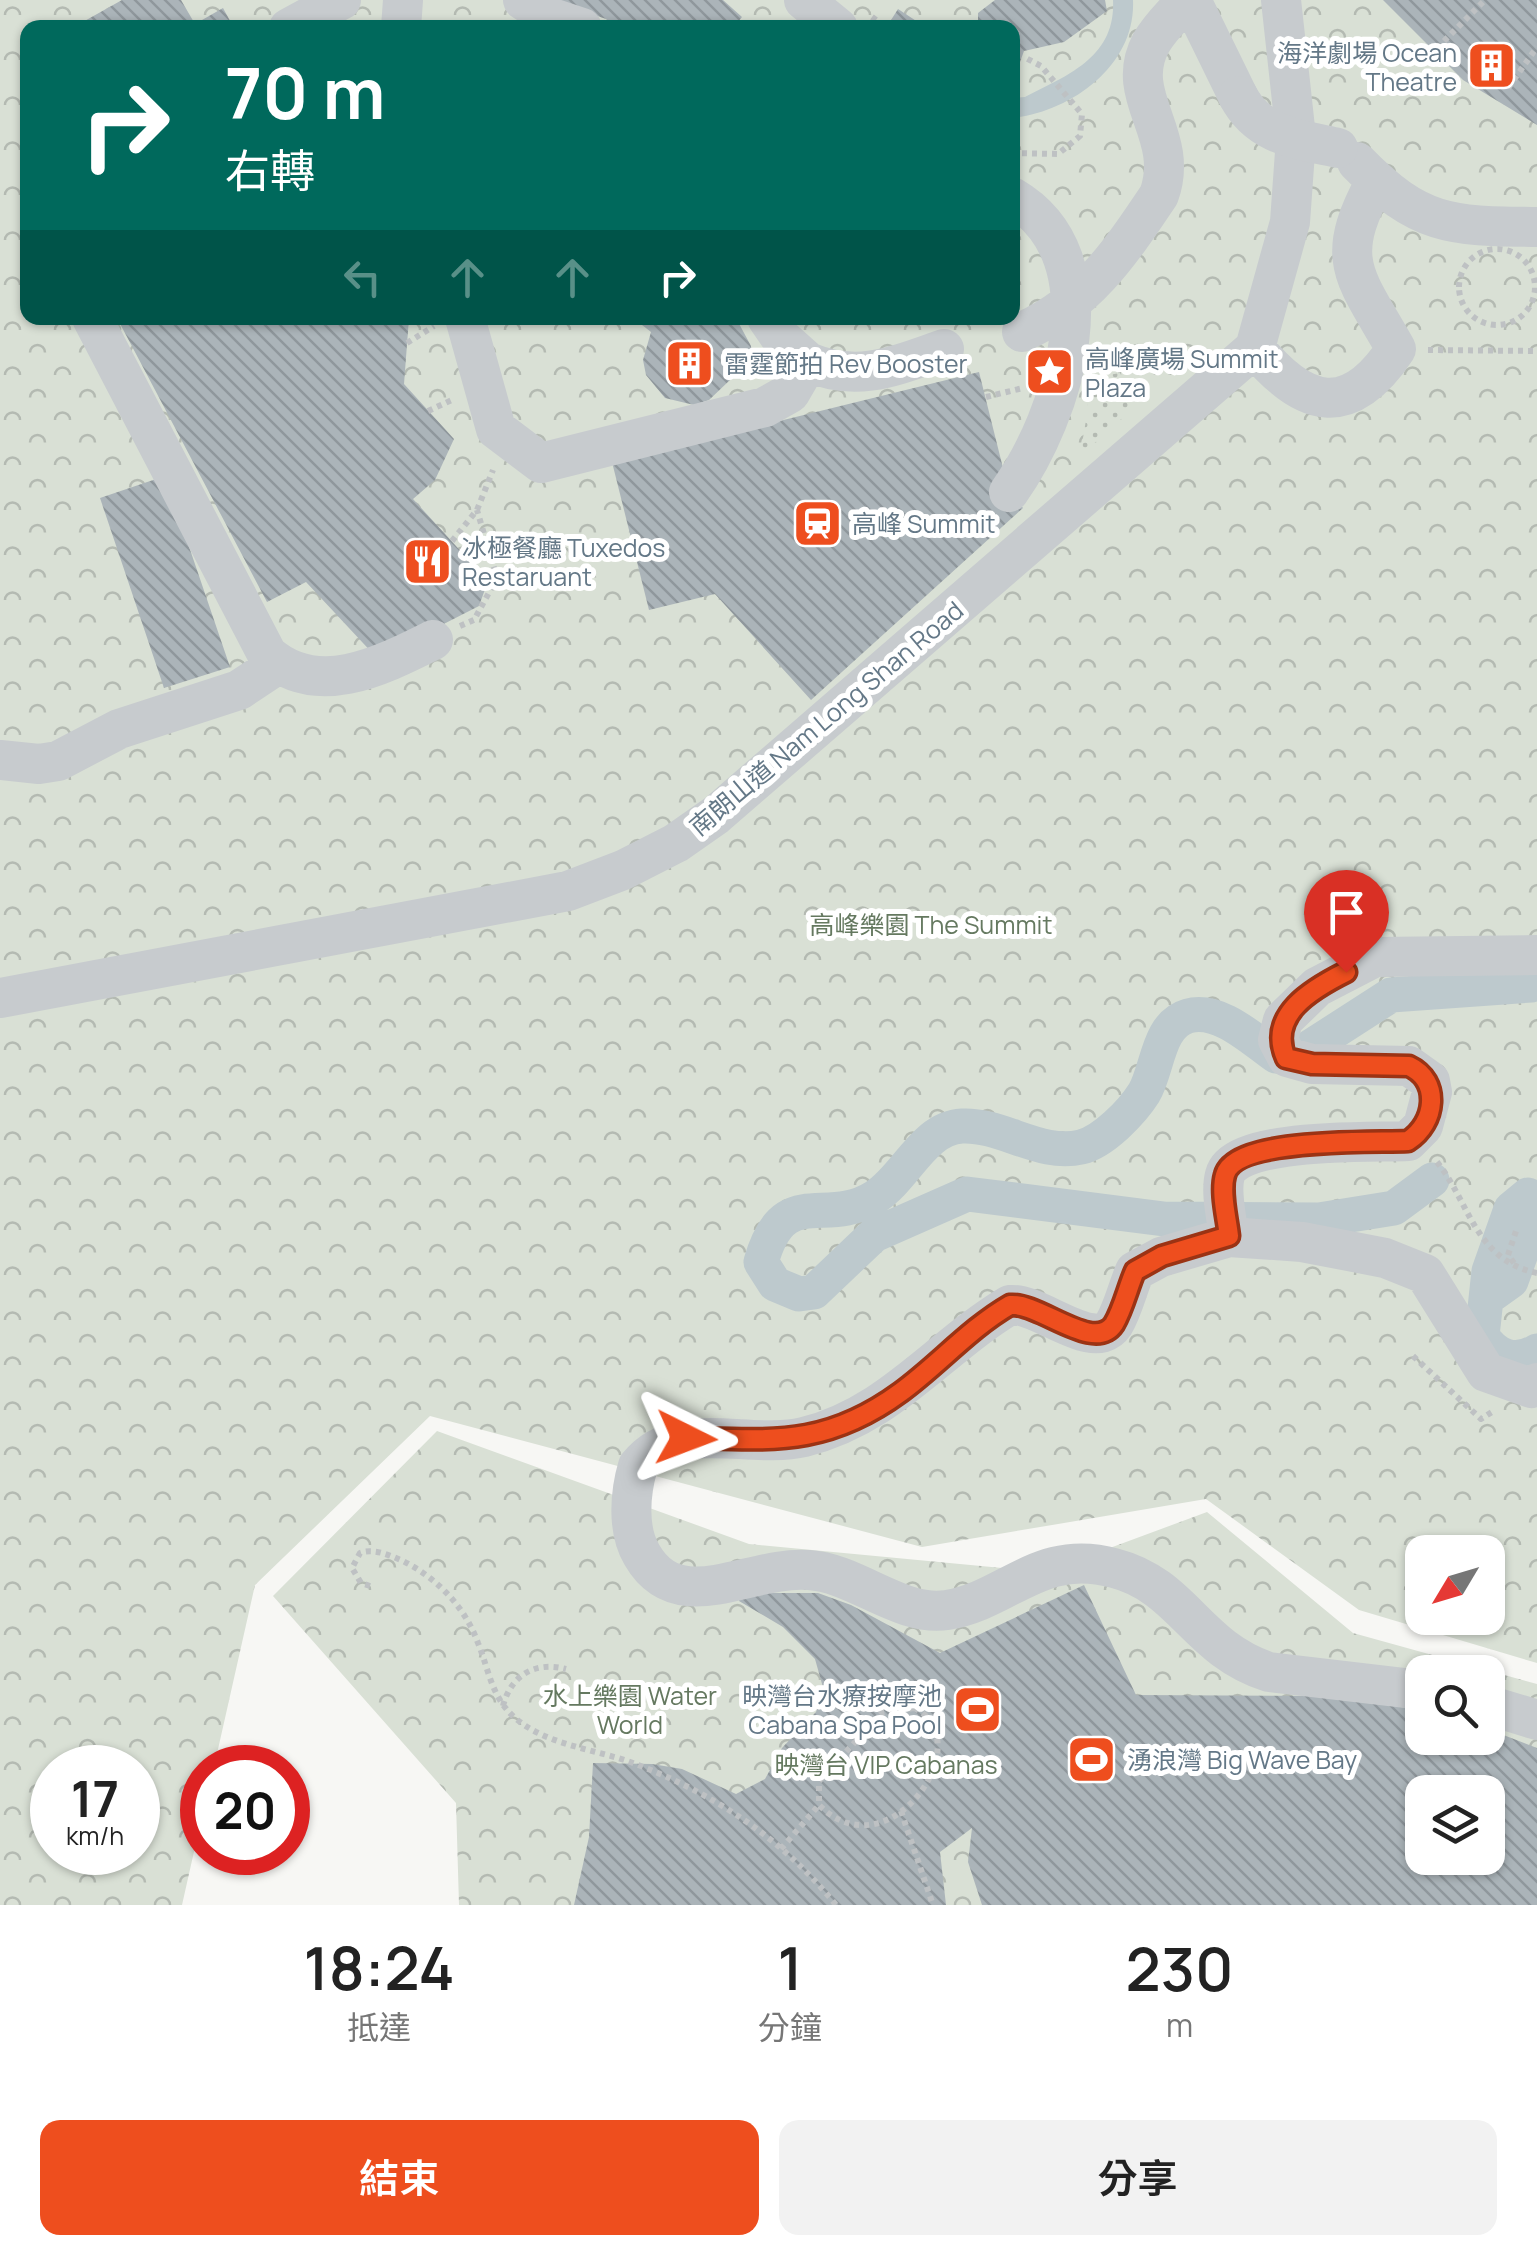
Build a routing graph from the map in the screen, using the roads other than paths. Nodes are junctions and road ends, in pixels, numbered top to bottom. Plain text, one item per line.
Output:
1 (341, 0) edge
2 (522, 0) edge
3 (804, 0) edge
4 (1189, 0) edge
5 (1281, 0) edge
6 (304, 20) edge
7 (558, 20) edge
8 (828, 20) edge
9 (1376, 181) junction
10 (1020, 205) edge
11 (1537, 227) edge
12 (1073, 304) junction
13 (96, 325) edge
14 (467, 325) edge
15 (771, 325) edge
16 (1022, 332) dead end
17 (944, 349) dead end
18 (1243, 360) junction
19 (808, 362) junction
20 (1009, 492) dead end
21 (432, 640) road end
22 (278, 664) junction
23 (0, 760) edge
24 (1537, 955) edge
25 (0, 998) edge
26 (1229, 1236) junction
27 (1537, 1384) edge
28 (1405, 1688) edge
29 (1505, 1710) edge
30 (1537, 1720) edge

1 - 6 street
2 - 7 street
3 - 8 street
4 - 9 street, bridge
4 - 12 street
5 - 18 street
9 - 11 street
9 - 18 street
10 - 12 street
12 - 16 street
12 - 20 street
13 - 22 street
14 - 19 street
15 - 19 street
17 - 19 street
18 - 25 street, 南朗山道 Nam Long Shan Road
21 - 22 street
22 - 23 street
24 - 26 street
26 - 27 street
26 - 28 street
29 - 30 street

